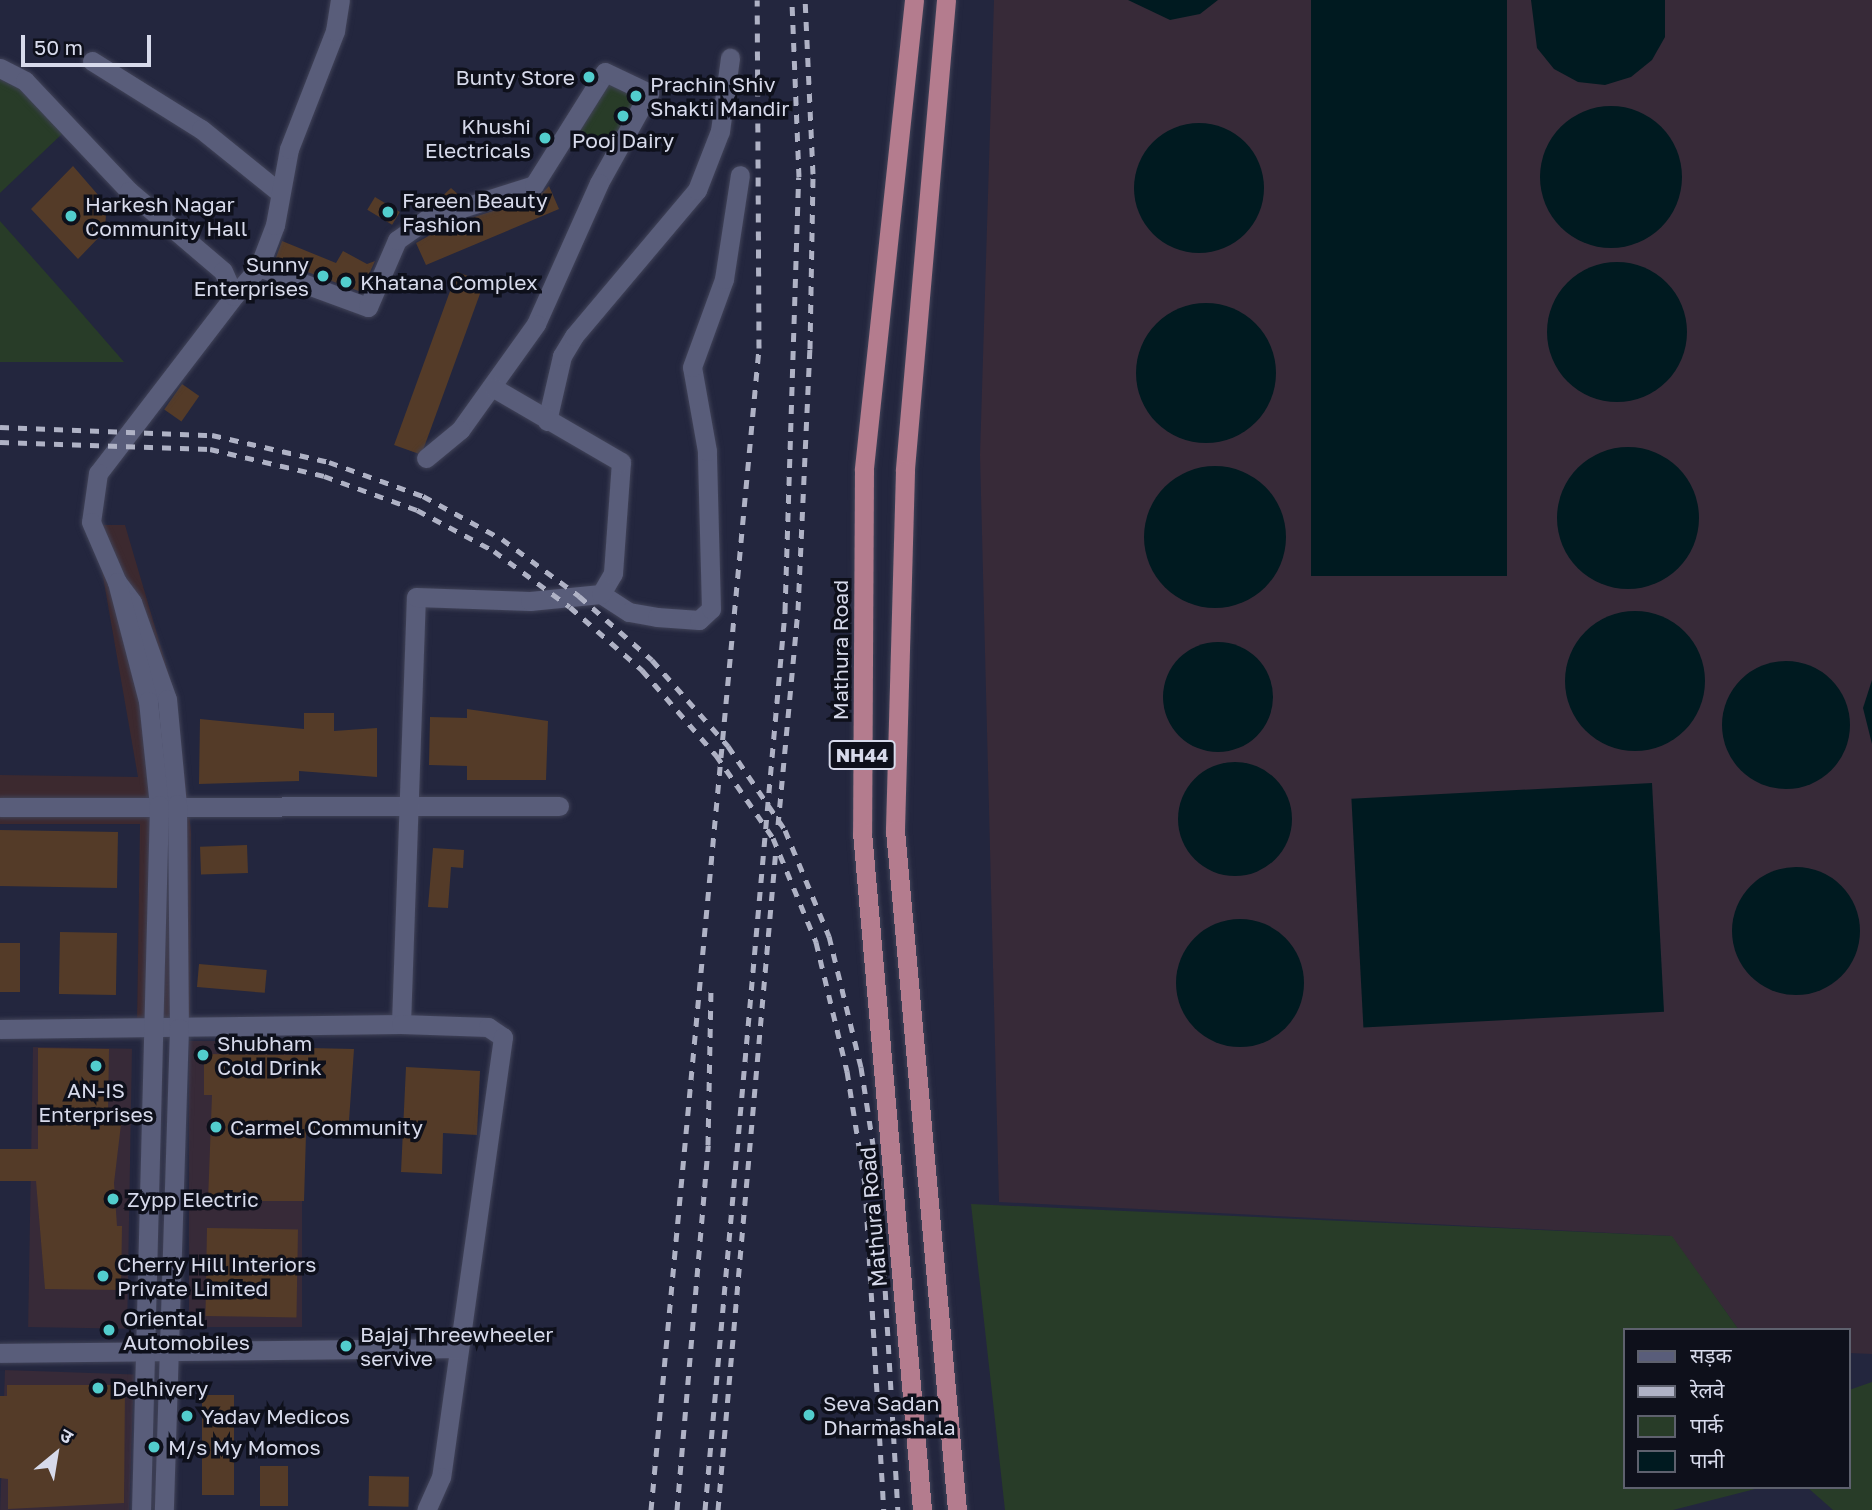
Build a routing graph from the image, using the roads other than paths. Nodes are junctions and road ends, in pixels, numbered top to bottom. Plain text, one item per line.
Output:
1 (340, 0) edge
2 (914, 0) edge
3 (946, 0) edge
4 (730, 58) dead end
5 (92, 61) dead end
6 (0, 68) edge
7 (740, 175) dead end
8 (279, 191) junction
9 (259, 267) junction
10 (234, 296) junction
11 (494, 388) junction
12 (547, 421) junction
13 (426, 458) dead end
14 (601, 594) junction
15 (408, 802) junction
16 (168, 804) junction
17 (559, 806) dead end
18 (0, 807) edge
19 (401, 1024) junction
20 (179, 1028) junction
21 (0, 1029) edge
22 (152, 1029) junction
23 (459, 1348) junction
24 (0, 1353) edge
25 (144, 1354) junction
26 (169, 1354) junction
27 (141, 1510) edge
28 (164, 1510) edge
29 (426, 1510) edge
30 (922, 1510) edge
31 (957, 1510) edge

1 - 8 street
2 - 30 highway, Mathura Road / NH44
3 - 31 highway, NH44
4 - 12 street
5 - 8 street
6 - 10 street
7 - 14 street
8 - 9 street
9 - 10 street
9 - 11 street
10 - 16 street
11 - 12 street
11 - 13 street
12 - 14 street
14 - 15 street
15 - 16 street
15 - 17 street
15 - 19 street
16 - 18 street
16 - 20 street
16 - 22 street
19 - 20 street
19 - 23 street
20 - 22 street
20 - 26 street
21 - 22 street
22 - 25 street
23 - 26 street
23 - 29 street
24 - 25 street
25 - 26 street
25 - 27 street
26 - 28 street

